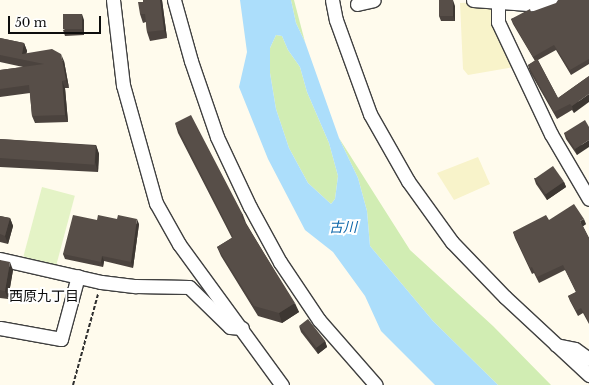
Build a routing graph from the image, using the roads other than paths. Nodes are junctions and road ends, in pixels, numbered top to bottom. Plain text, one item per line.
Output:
1 (112, 0) edge
2 (174, 0) edge
3 (332, 0) edge
4 (374, 0) edge
5 (473, 0) edge
6 (554, 0) edge
7 (498, 1) edge
8 (357, 4) dead end
9 (589, 199) edge
10 (0, 259) edge
11 (78, 276) junction
12 (0, 328) edge
13 (242, 328) junction
14 (556, 345) junction
15 (589, 359) edge
16 (589, 374) edge
17 (282, 385) edge
18 (376, 385) edge

1 - 13 street
2 - 18 street
3 - 14 street
4 - 8 street
5 - 7 street
6 - 7 street
7 - 9 street
10 - 11 street
11 - 12 street
11 - 13 street
13 - 17 street
14 - 15 street
14 - 16 street

